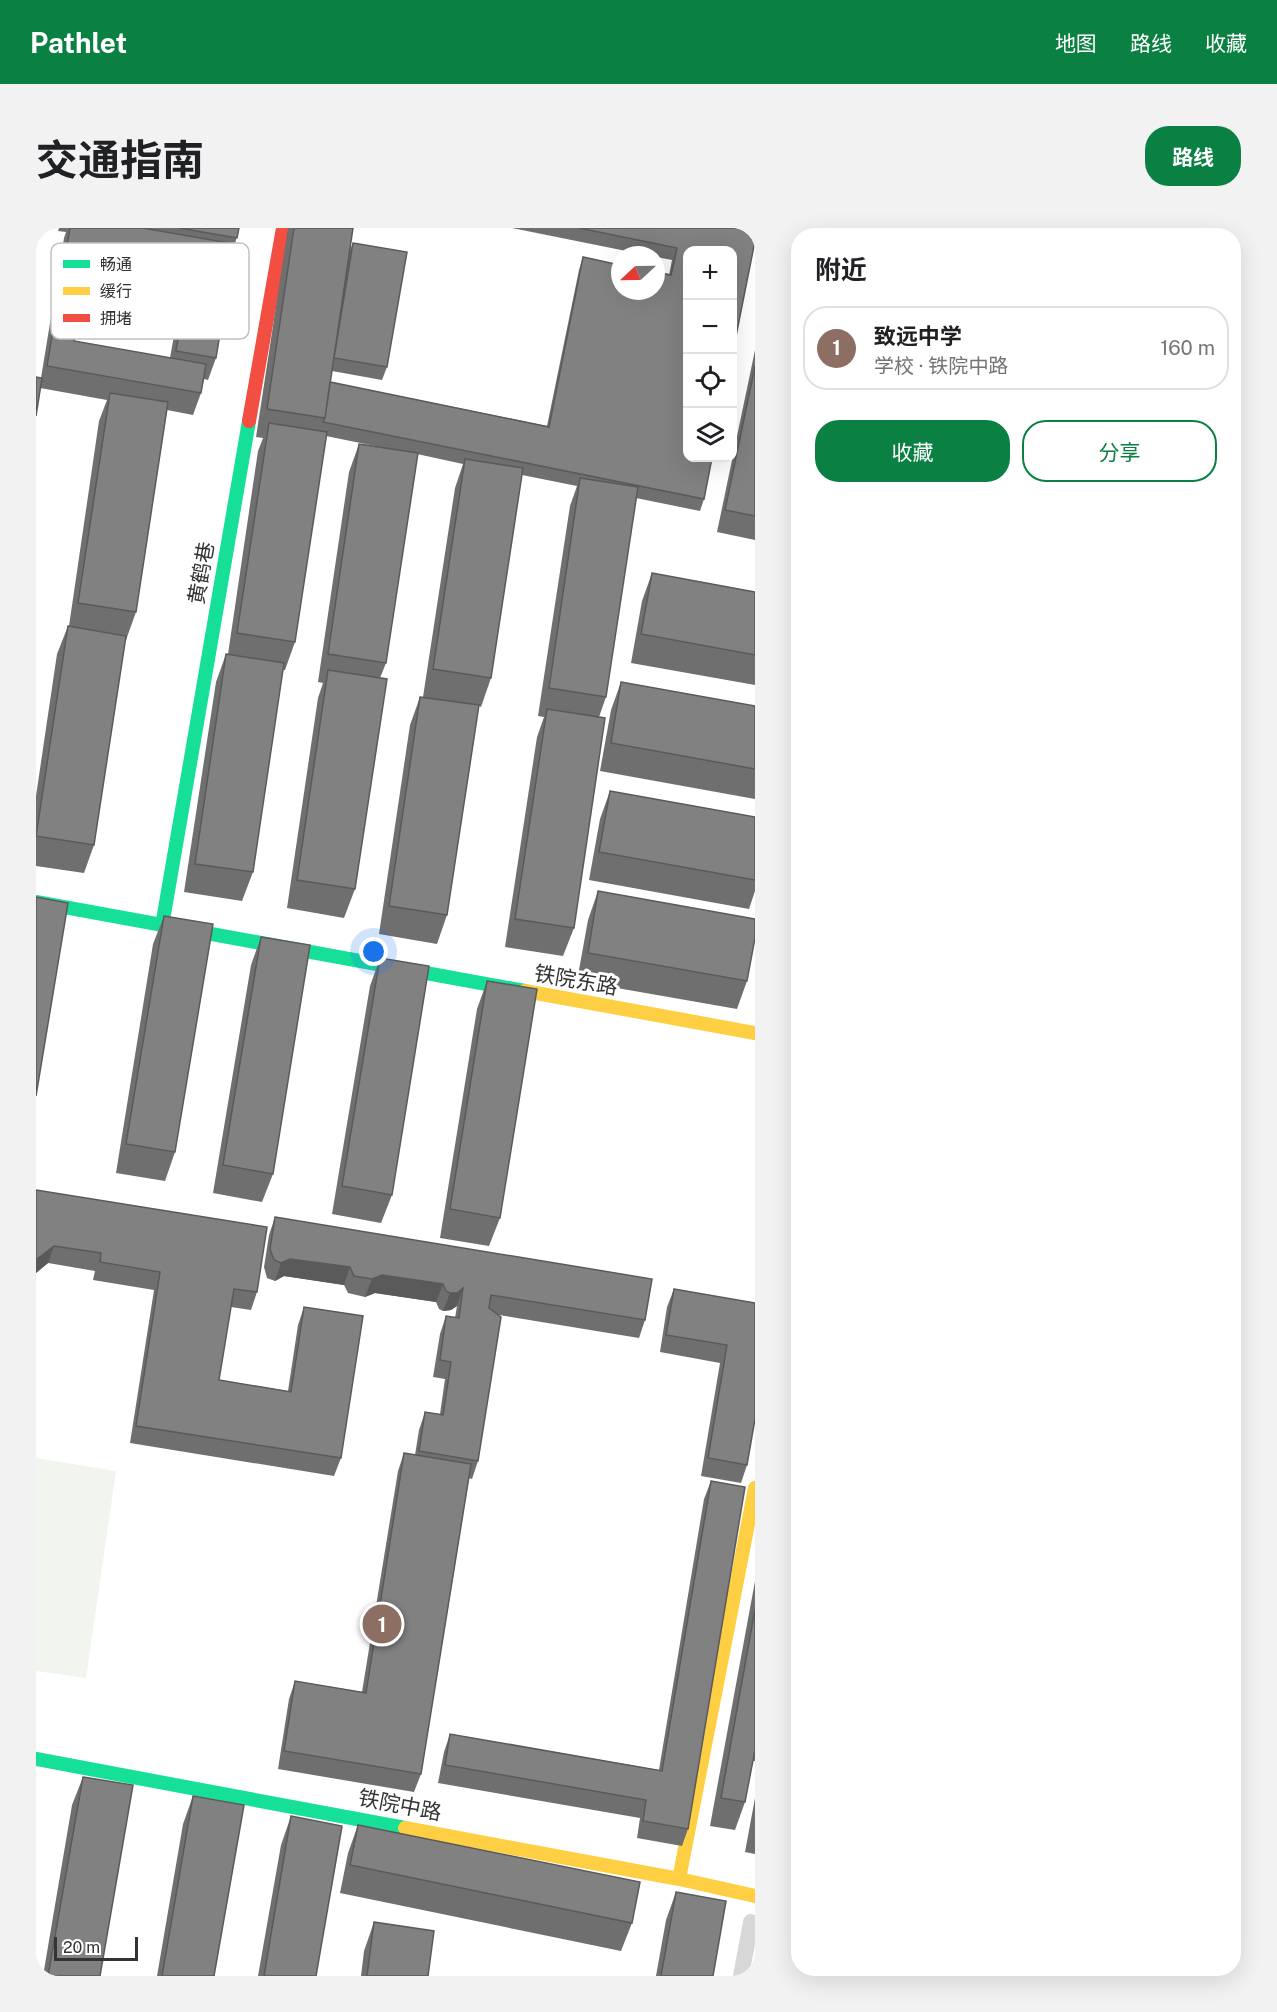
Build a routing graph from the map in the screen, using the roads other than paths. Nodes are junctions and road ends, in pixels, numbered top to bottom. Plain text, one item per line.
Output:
1 (283, 228) edge
2 (36, 902) edge
3 (162, 926) junction
4 (755, 1033) edge
5 (755, 1488) edge
6 (36, 1759) edge
7 (679, 1879) junction
8 (755, 1896) edge
9 (751, 1922) dead end
10 (741, 1976) edge

1 - 3 street, 黄鹤巷
2 - 3 street, 铁院东路
3 - 4 street, 铁院东路
5 - 7 street
6 - 7 street, 铁院中路
7 - 8 street, 铁院中路
9 - 10 lane

